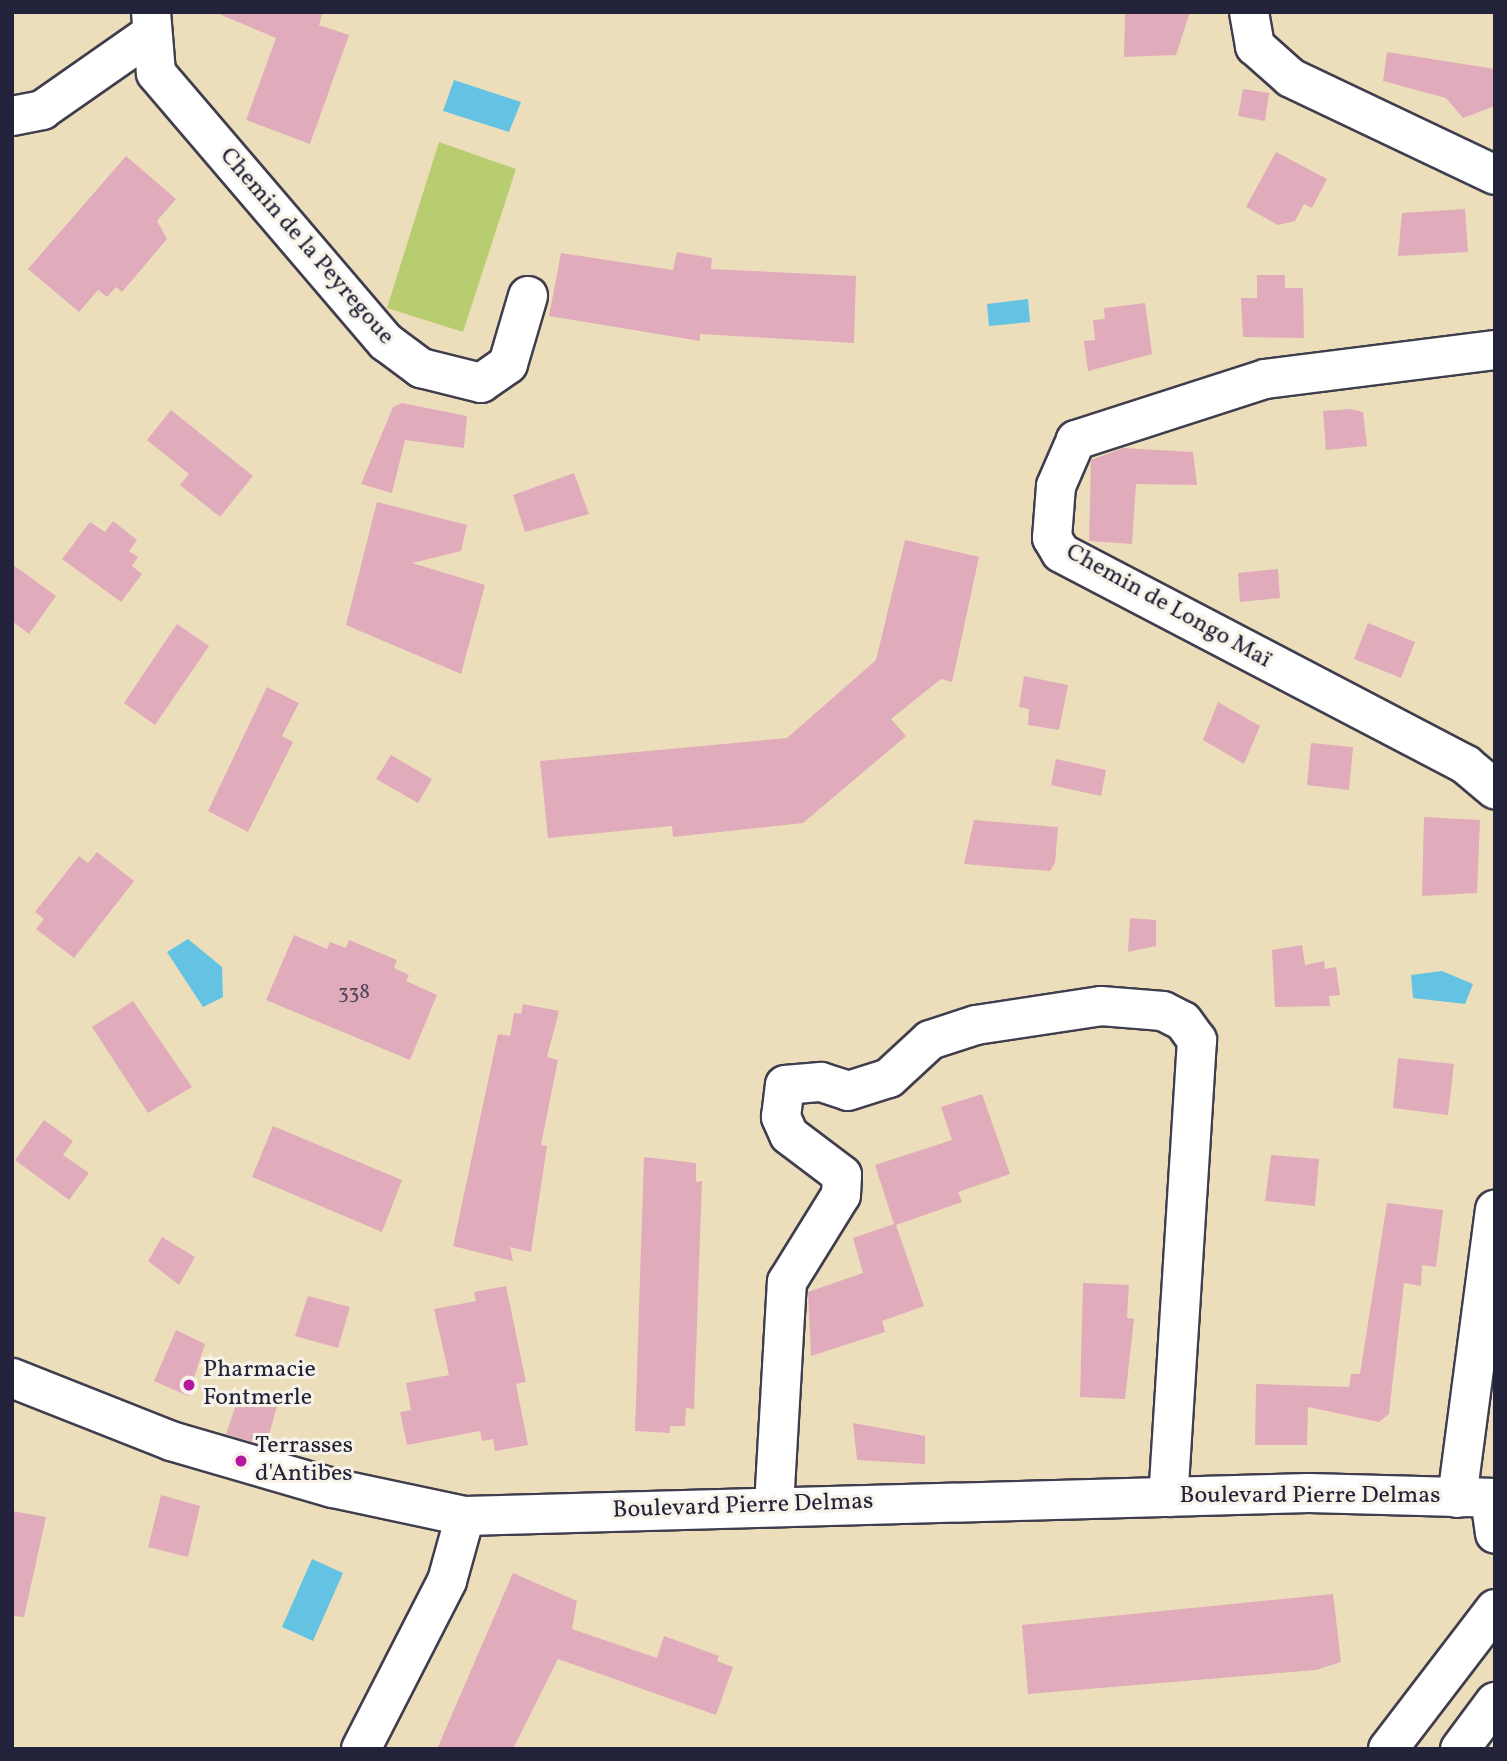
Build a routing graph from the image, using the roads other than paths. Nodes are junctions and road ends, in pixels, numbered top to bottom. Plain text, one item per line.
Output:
1 (1249, 12) edge
2 (150, 24) edge
3 (12, 116) edge
4 (1495, 175) edge
5 (528, 296) dead end
6 (1495, 350) edge
7 (1495, 789) edge
8 (1495, 1209) edge
9 (12, 1378) edge
10 (1168, 1497) junction
11 (774, 1506) junction
12 (1484, 1507) edge
13 (465, 1516) junction
14 (1495, 1609) edge
15 (1495, 1702) edge
16 (361, 1749) edge
17 (1388, 1749) edge
18 (1460, 1749) edge

1 - 4 main road
2 - 3 main road
2 - 5 main road, Chemin de la Peyregoue
6 - 7 main road, Chemin de Longo Maï
8 - 12 main road
9 - 13 main road, Boulevard Pierre Delmas
10 - 11 main road, Boulevard Pierre Delmas
10 - 11 main road
10 - 12 main road, Boulevard Pierre Delmas
11 - 13 main road, Boulevard Pierre Delmas
13 - 16 main road
14 - 17 main road
15 - 18 main road

